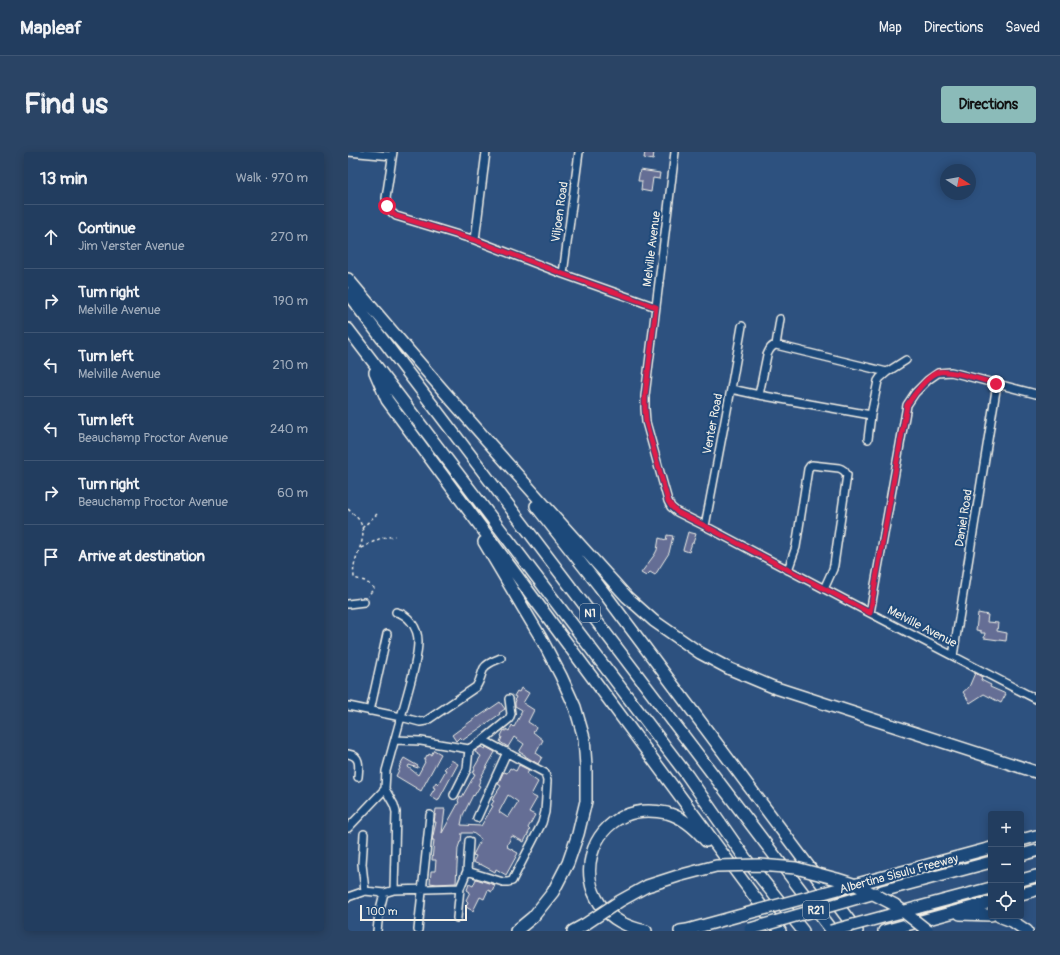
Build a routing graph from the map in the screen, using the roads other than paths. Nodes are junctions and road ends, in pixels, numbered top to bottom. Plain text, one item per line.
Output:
1 (348, 152) edge
2 (486, 152) edge
3 (579, 152) edge
4 (675, 152) edge
5 (392, 154) edge
6 (475, 240) junction
7 (563, 274) junction
8 (348, 279) edge
9 (348, 294) edge
10 (656, 307) junction
11 (780, 319) dead end
12 (742, 326) dead end
13 (348, 329) edge
14 (776, 345) junction
15 (366, 353) junction
16 (906, 360) dead end
17 (887, 372) junction
18 (996, 384) junction
19 (731, 389) junction
20 (1036, 394) edge
21 (759, 395) junction
22 (871, 415) junction
23 (474, 426) junction
24 (868, 440) dead end
25 (452, 488) junction
26 (705, 526) junction
27 (788, 570) junction
28 (824, 589) junction
29 (364, 602) road end
30 (348, 604) edge
31 (396, 612) dead end
32 (870, 613) junction
33 (387, 634) dead end
34 (953, 656) junction
35 (501, 658) dead end
36 (509, 699) dead end
37 (1036, 699) edge
38 (348, 706) edge
39 (370, 711) junction
40 (401, 717) junction
41 (395, 740) junction
42 (483, 740) junction
43 (469, 749) junction
44 (507, 752) junction
45 (348, 754) edge
46 (1036, 772) edge
47 (358, 777) dead end
48 (385, 788) junction
49 (454, 795) dead end
50 (430, 815) dead end
51 (477, 818) dead end
52 (348, 828) edge
53 (364, 834) dead end
54 (1036, 836) edge
55 (1024, 839) edge
56 (469, 841) dead end
57 (988, 849) edge
58 (1036, 851) edge
59 (1024, 854) edge
60 (988, 863) edge
61 (467, 871) junction
62 (1036, 876) edge
63 (1024, 879) edge
64 (460, 888) junction
65 (422, 889) junction
66 (988, 889) edge
67 (394, 890) junction
68 (1036, 890) edge
69 (365, 891) junction
70 (384, 893) junction
71 (1024, 893) edge
72 (348, 897) edge
73 (758, 902) junction
74 (988, 903) edge
75 (943, 914) junction
76 (988, 915) edge
77 (457, 918) dead end
78 (1007, 919) edge
79 (418, 930) edge
80 (747, 930) edge
81 (378, 931) edge
82 (516, 931) edge
83 (573, 931) edge
84 (646, 931) edge
85 (680, 931) edge
86 (780, 931) edge
87 (803, 931) edge
88 (831, 931) edge
89 (857, 931) edge
90 (884, 931) edge
91 (928, 931) edge
92 (1027, 931) edge

1 - 5 street
2 - 6 street
3 - 7 street, Viljoen Road
4 - 10 street, Melville Avenue
5 - 6 street
6 - 7 street
7 - 10 street
8 - 23 highway
9 - 88 highway, N1
10 - 26 street, Melville Avenue
11 - 14 street
12 - 19 street, Venter Road
13 - 15 highway, N1
14 - 17 street
14 - 21 street
15 - 25 highway
15 - 87 highway, N1
16 - 17 street
17 - 22 street
18 - 20 street
18 - 32 street
18 - 34 street, Daniel Road
19 - 21 street
19 - 26 street, Venter Road
21 - 22 street
22 - 24 street
23 - 46 highway
23 - 89 highway
25 - 73 highway
25 - 82 highway
26 - 27 street, Melville Avenue
27 - 28 street, Melville Avenue
27 - 28 street
28 - 32 street, Melville Avenue
29 - 30 street
31 - 40 street
32 - 34 street, Melville Avenue
33 - 39 street
34 - 37 street, Melville Avenue
35 - 40 street
36 - 42 street
38 - 39 street
39 - 40 street
40 - 41 street
41 - 43 street
41 - 48 street
42 - 43 street
42 - 44 street
43 - 49 street
44 - 51 street
44 - 61 street
45 - 47 street
48 - 52 street
48 - 67 street
50 - 65 street
53 - 69 street
54 - 55 highway
56 - 61 street
57 - 85 highway, bridge
58 - 59 highway
60 - 80 highway, Albertina Sisulu Freeway / R21, bridge
61 - 64 street
62 - 63 highway
64 - 65 street
64 - 77 street
65 - 67 street
65 - 79 street
66 - 88 highway, R21, bridge
67 - 70 street
68 - 71 highway
69 - 70 street
69 - 72 street
70 - 81 street
73 - 84 highway
73 - 86 highway
74 - 75 highway
75 - 76 highway
75 - 90 highway
78 - 92 highway
83 - 91 highway, bridge

